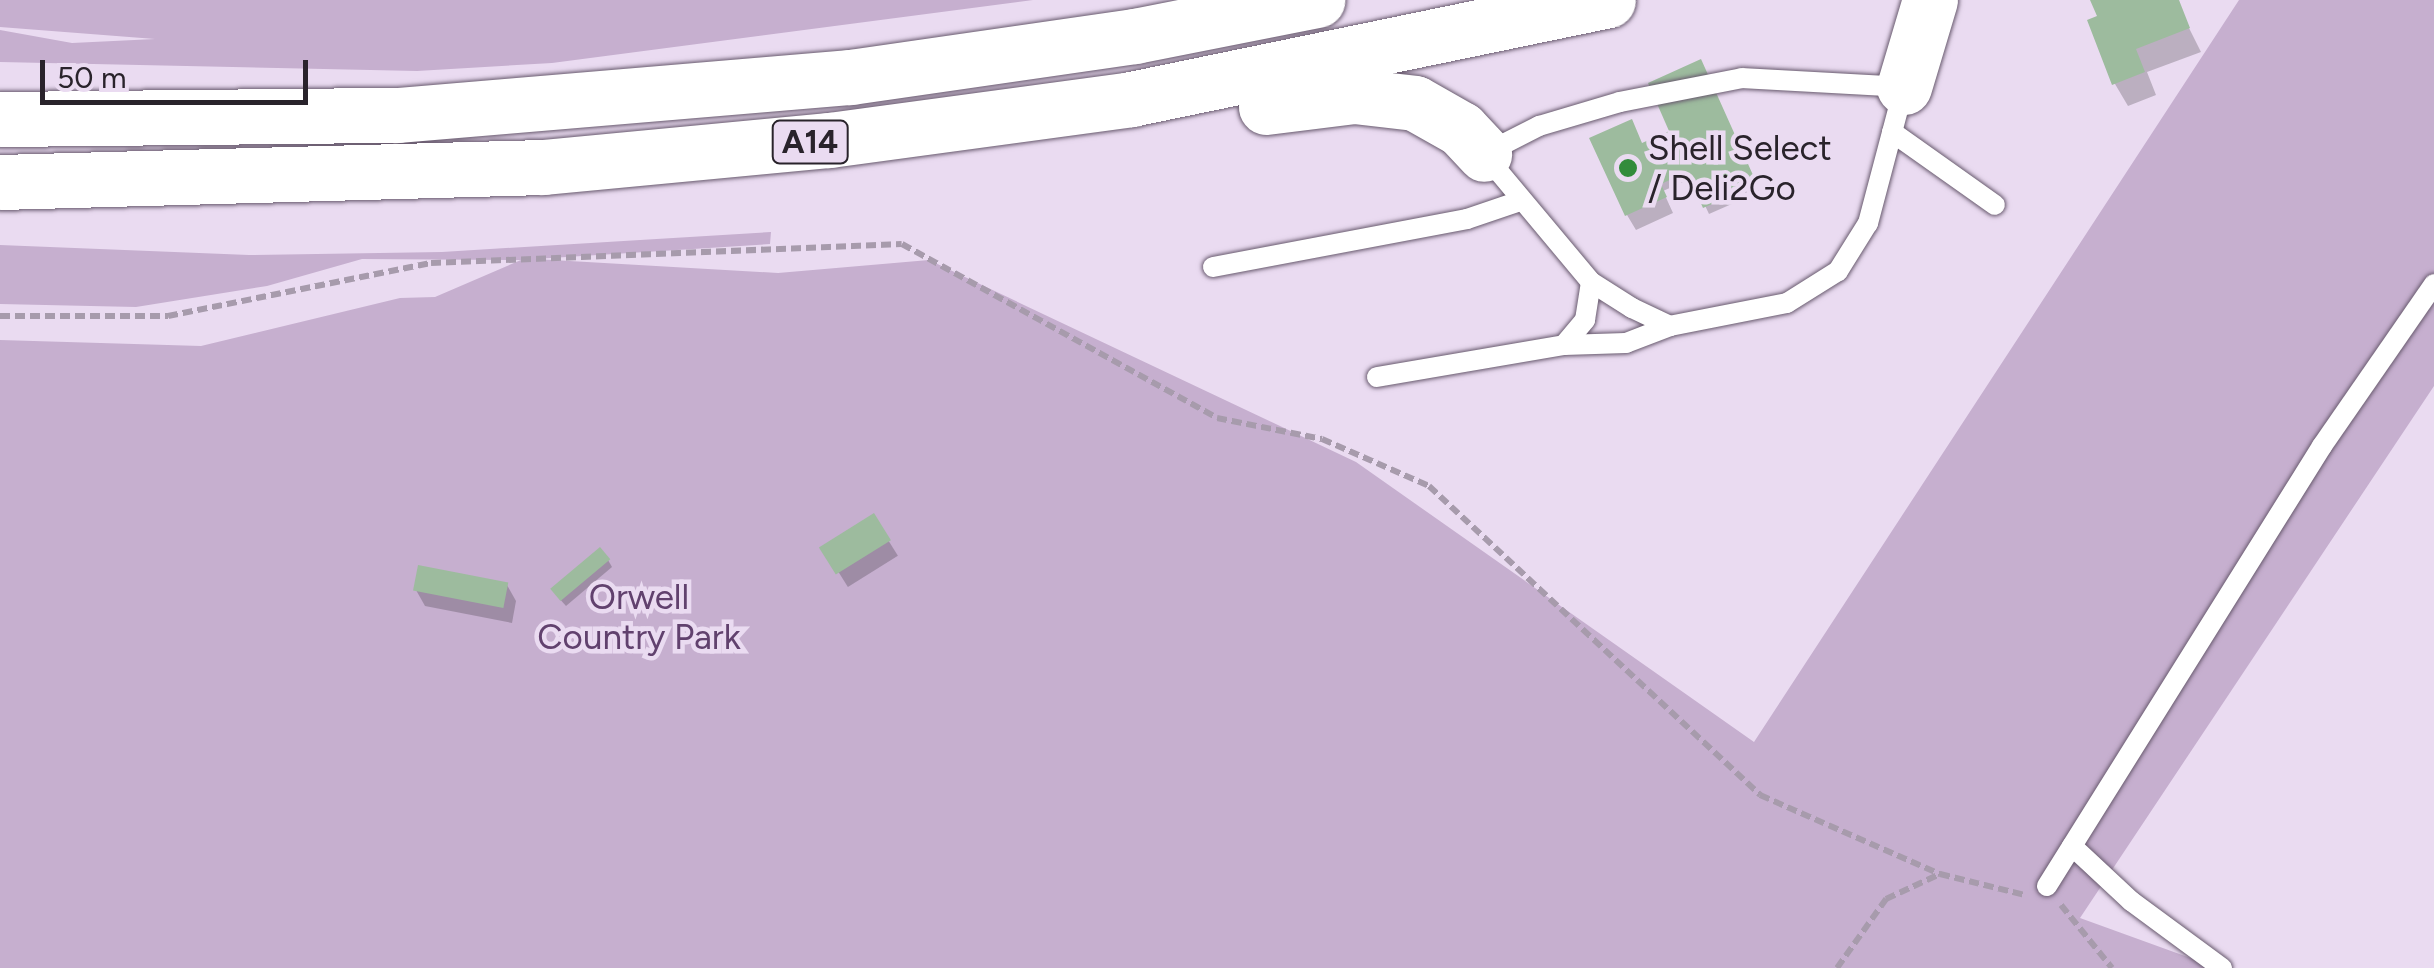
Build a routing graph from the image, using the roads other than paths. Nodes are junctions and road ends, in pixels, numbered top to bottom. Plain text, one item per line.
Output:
1 (1317, 0) edge
2 (1608, 0) edge
3 (1930, 0) edge
4 (1131, 99) junction
5 (1898, 109) junction
6 (0, 119) edge
7 (1484, 154) junction
8 (0, 182) edge
9 (1520, 201) junction
10 (1996, 205) dead end
11 (1213, 266) dead end
12 (1591, 282) junction
13 (2434, 284) edge
14 (1670, 326) junction
15 (1564, 345) junction
16 (1377, 378) dead end
17 (2072, 846) junction
18 (2048, 886) road end
19 (2222, 968) edge

1 - 6 highway, A14
2 - 4 highway, A14
3 - 5 highway
4 - 7 highway, A14
4 - 8 highway, A14
5 - 7 lane
5 - 10 lane
5 - 14 lane
7 - 9 lane
9 - 11 lane
9 - 12 lane
12 - 14 lane
12 - 15 lane
13 - 17 lane
14 - 15 lane
15 - 16 lane
17 - 18 lane
17 - 19 lane

